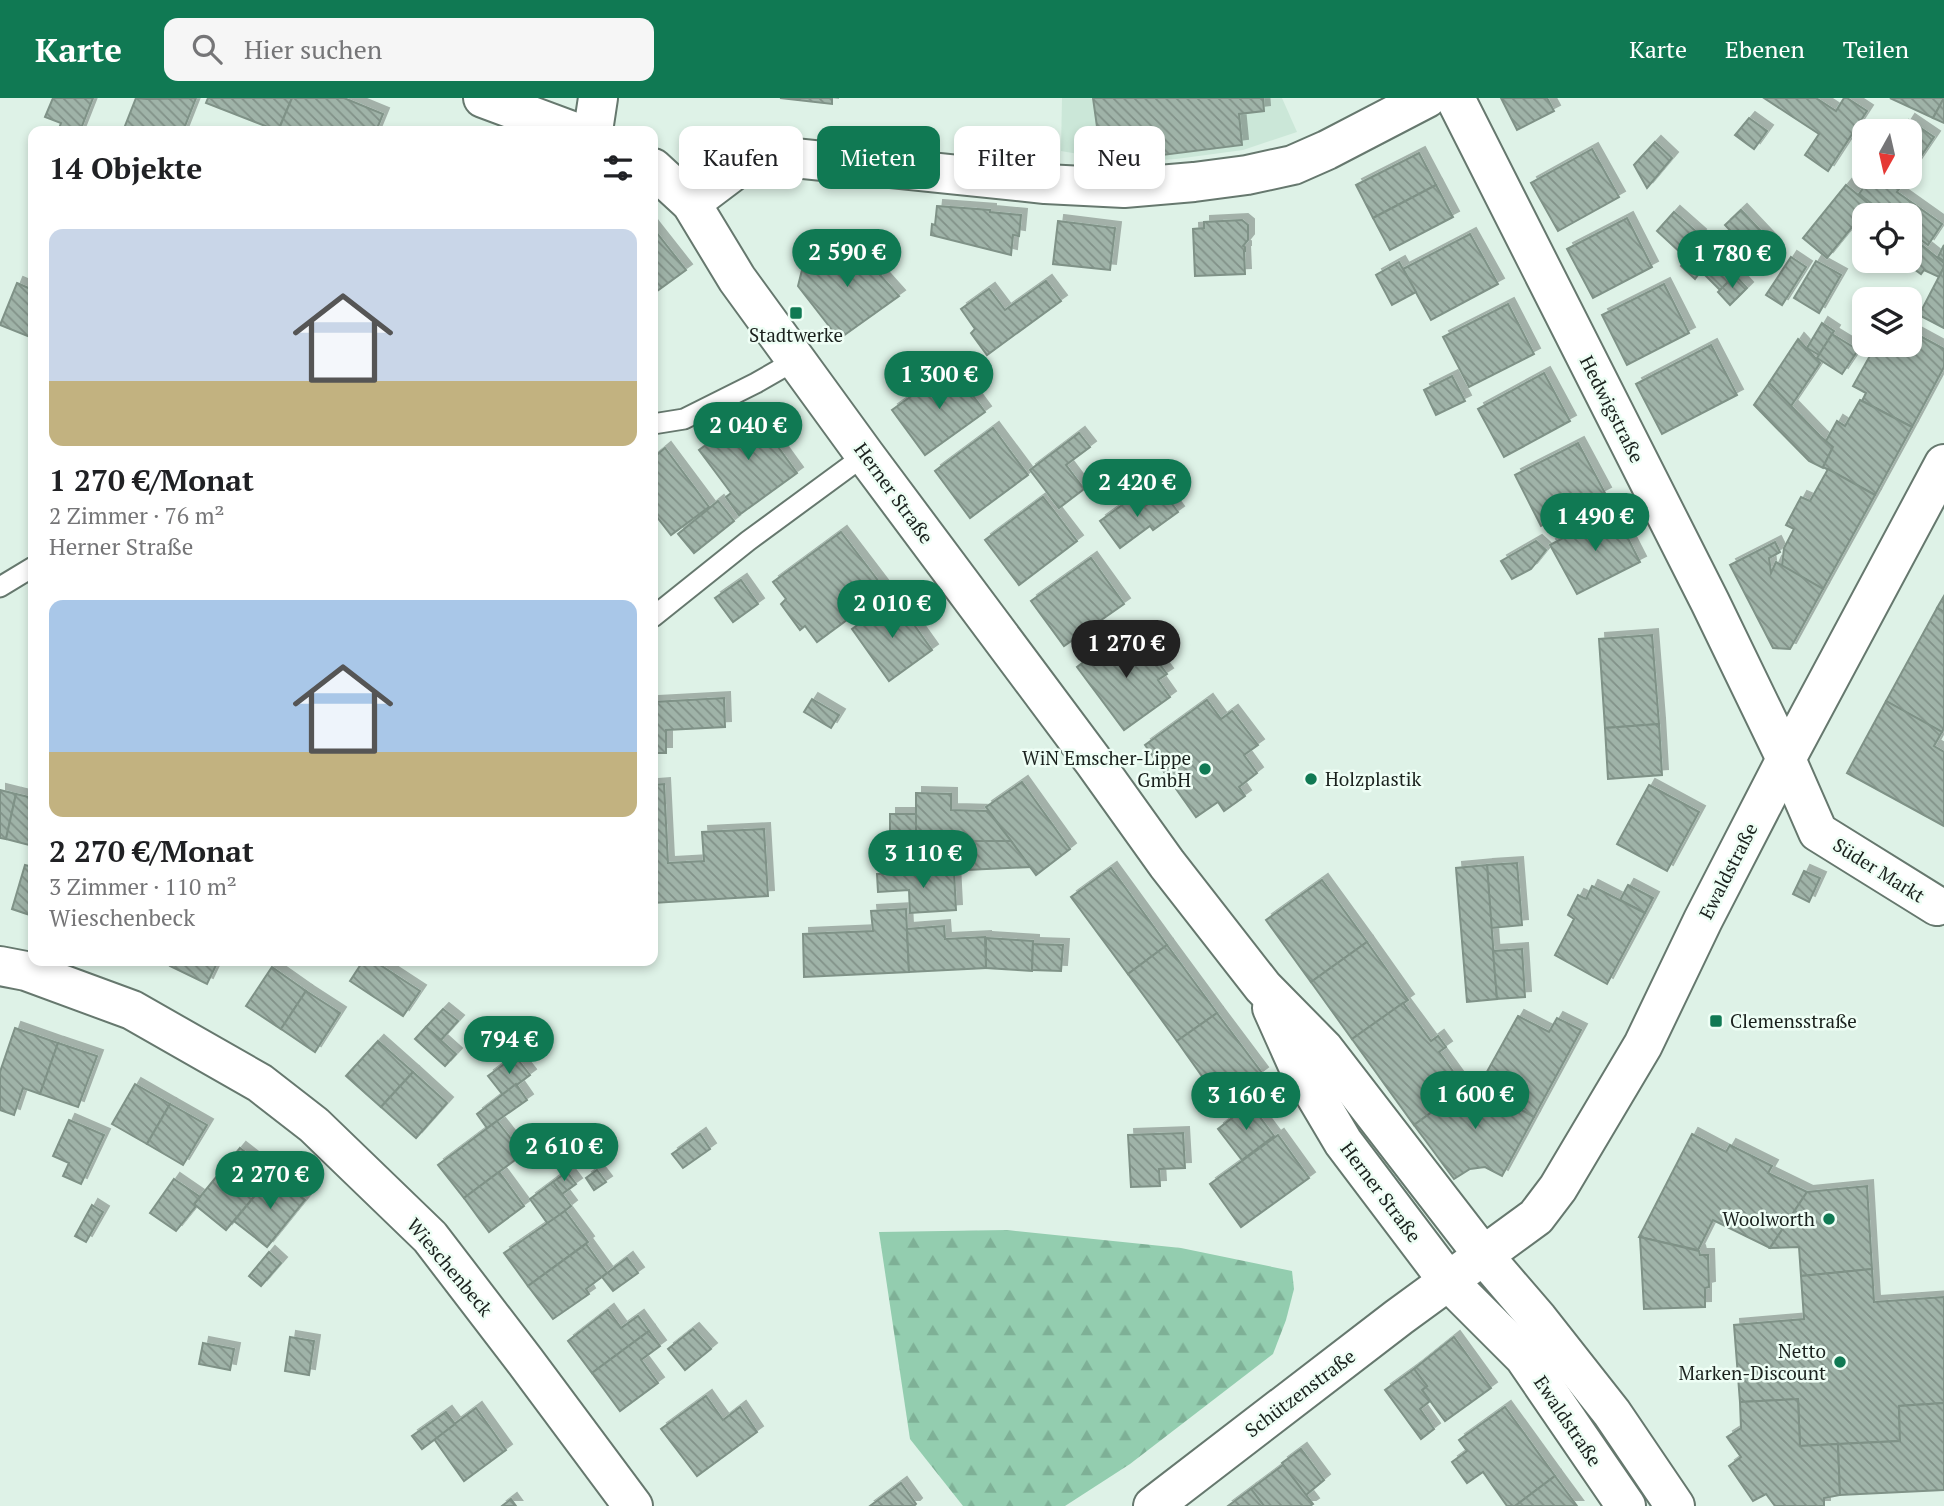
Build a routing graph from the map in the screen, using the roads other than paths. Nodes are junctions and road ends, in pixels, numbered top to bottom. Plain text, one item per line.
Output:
1 (483, 98) edge
2 (598, 98) edge
3 (1427, 98) edge
4 (1455, 98) edge
5 (559, 126) edge
6 (594, 126) edge
7 (658, 173) edge
8 (691, 203) junction
9 (796, 360) junction
10 (658, 423) edge
11 (865, 456) junction
12 (1941, 474) edge
13 (28, 571) edge
14 (0, 587) edge
15 (658, 613) edge
16 (1786, 759) junction
17 (1937, 906) dead end
18 (0, 966) edge
19 (1263, 987) junction
20 (1483, 1255) junction
21 (1448, 1281) junction
22 (633, 1506) edge
23 (1153, 1506) edge
24 (1626, 1506) edge
25 (1675, 1506) edge

1 - 5 street
2 - 6 street
3 - 8 street
4 - 16 street, Hedwigstraße
7 - 8 street, Herner Straße
8 - 9 street, Herner Straße
9 - 10 lane
9 - 11 street, Herner Straße
11 - 15 lane
11 - 19 street, Herner Straße
12 - 16 street, Ewaldstraße
13 - 14 lane
16 - 17 street, Süder Markt
16 - 20 street, Ewaldstraße
18 - 22 street, Wieschenbeck
19 - 20 street, Herner Straße
19 - 21 street, Herner Straße
20 - 21 street, Ewaldstraße
20 - 25 street, Ewaldstraße
21 - 23 street, Schützenstraße
21 - 24 street, Ewaldstraße

